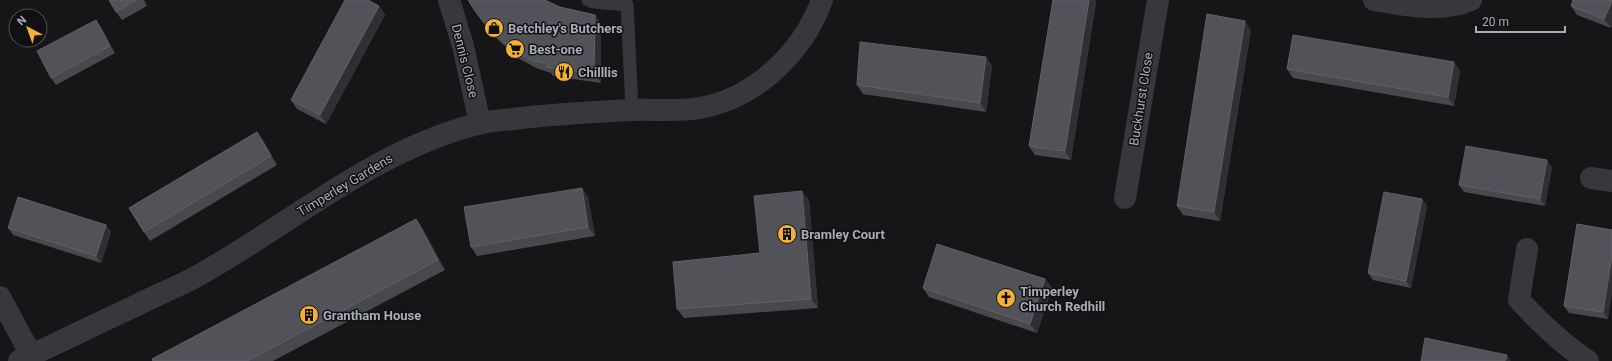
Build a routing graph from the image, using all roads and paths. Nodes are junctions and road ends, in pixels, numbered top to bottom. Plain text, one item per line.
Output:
1 (449, 0) edge
2 (588, 0) edge
3 (822, 0) edge
4 (1158, 0) edge
5 (1374, 0) edge
6 (1470, 0) edge
7 (632, 110) junction
8 (480, 123) junction
9 (1591, 178) dead end
10 (1612, 181) edge
11 (1125, 198) dead end
12 (1527, 250) dead end
13 (0, 297) edge
14 (25, 358) edge
15 (1588, 361) edge

1 - 8 street, Dennis Close
2 - 7 lane
3 - 7 street, Timperley Gardens
4 - 11 street, Buckhurst Close
5 - 6 street
7 - 8 street, Timperley Gardens
8 - 14 street, Timperley Gardens
9 - 10 street
12 - 15 street
13 - 14 street

